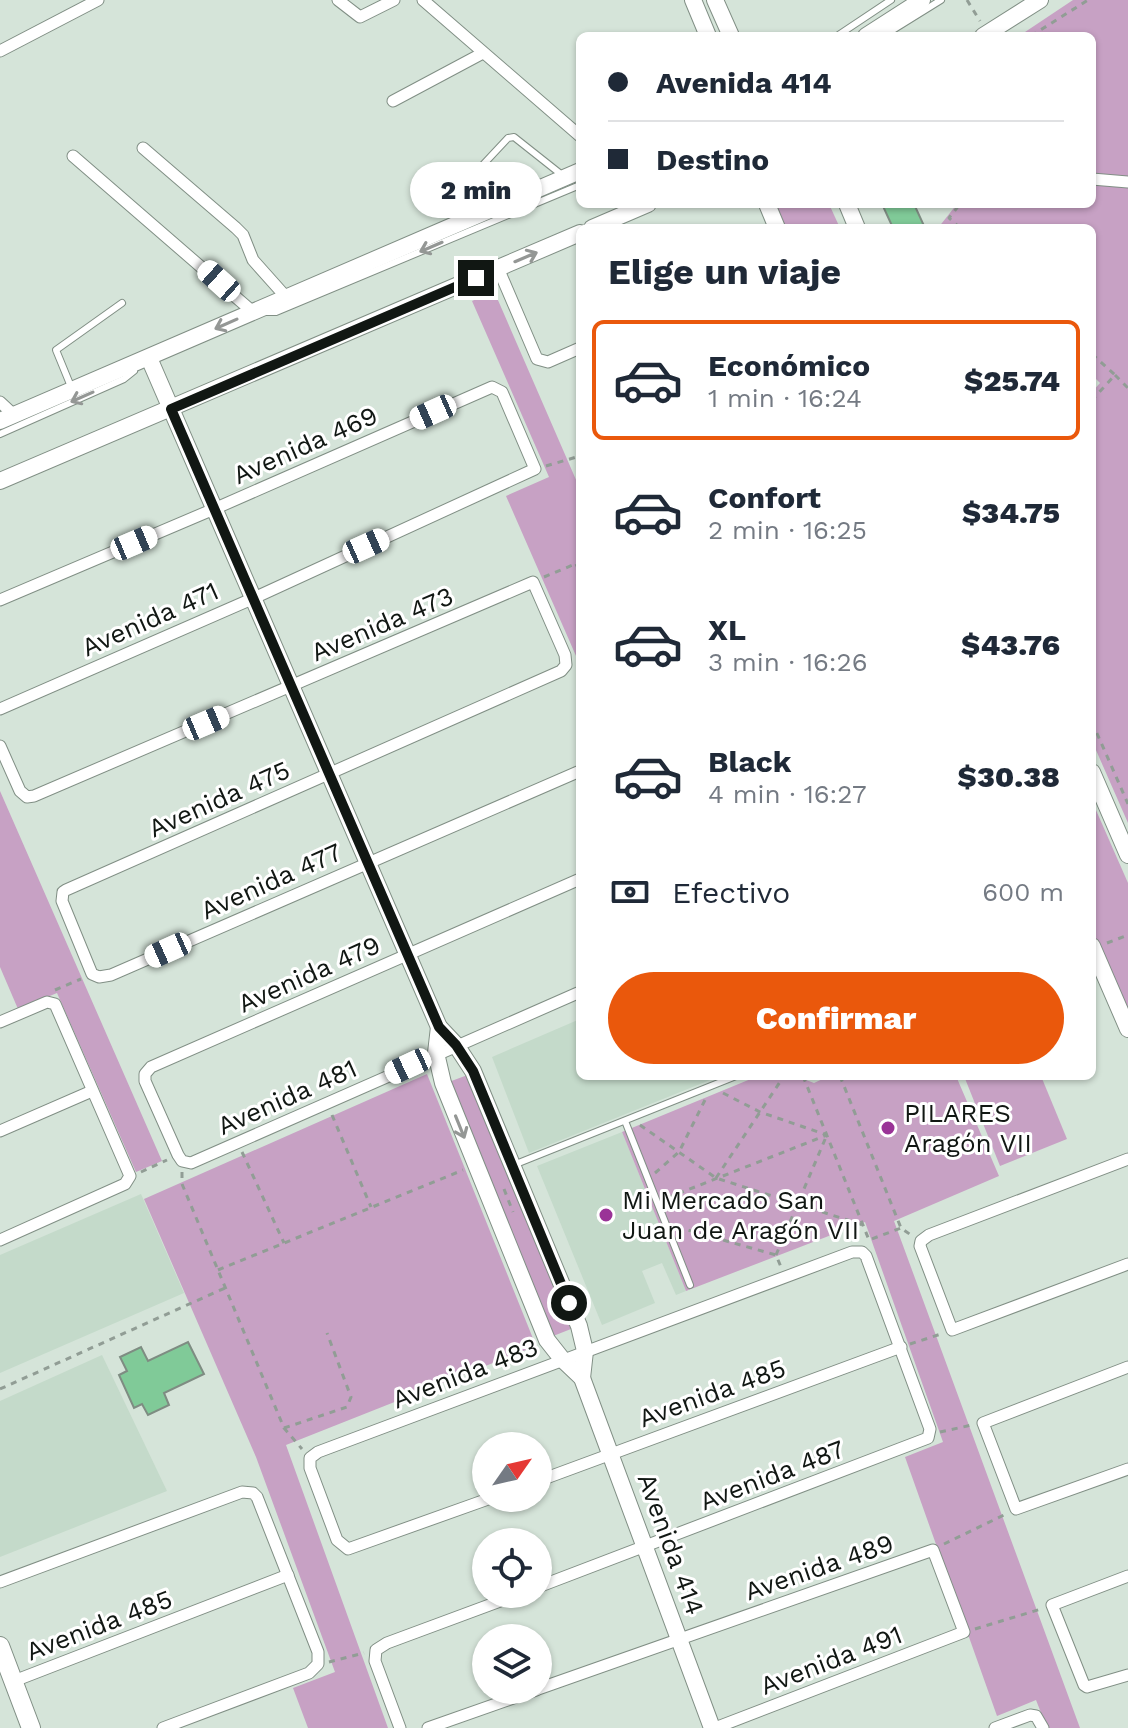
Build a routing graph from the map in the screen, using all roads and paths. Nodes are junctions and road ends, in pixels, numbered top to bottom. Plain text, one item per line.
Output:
1 (98, 0) edge
2 (338, 0) edge
3 (394, 0) edge
4 (423, 0) edge
5 (694, 0) edge
6 (715, 0) edge
7 (891, 0) edge
8 (922, 0) edge
9 (941, 0) edge
10 (967, 0) edge
11 (1040, 0) edge
12 (1088, 0) edge
13 (706, 32) edge
14 (729, 32) edge
15 (843, 32) edge
16 (872, 32) edge
17 (889, 32) edge
18 (983, 32) edge
19 (990, 32) edge
20 (1037, 32) edge
21 (0, 51) edge
22 (483, 53) junction
23 (393, 101) dead end
24 (576, 133) edge
25 (143, 148) dead end
26 (73, 156) dead end
27 (575, 178) edge
28 (1096, 179) edge
29 (1128, 182) edge
30 (508, 202) junction
31 (639, 208) edge
32 (957, 208) edge
33 (601, 224) edge
34 (956, 224) edge
35 (576, 235) edge
36 (498, 268) junction
37 (286, 297) junction
38 (122, 303) dead end
39 (253, 312) junction
40 (576, 350) edge
41 (149, 358) junction
42 (1096, 358) edge
43 (1115, 375) junction
44 (1128, 388) edge
45 (72, 390) junction
46 (1096, 396) edge
47 (0, 402) edge
48 (171, 409) junction
49 (7, 418) edge
50 (0, 434) edge
51 (576, 457) edge
52 (535, 469) junction
53 (0, 481) edge
54 (214, 509) junction
55 (576, 564) edge
56 (533, 582) junction
57 (254, 598) junction
58 (0, 600) edge
59 (292, 686) junction
60 (0, 709) edge
61 (1096, 731) edge
62 (0, 746) edge
63 (576, 773) edge
64 (331, 774) junction
65 (1096, 781) edge
66 (1128, 804) edge
67 (1128, 855) edge
68 (369, 862) junction
69 (576, 881) edge
70 (1128, 935) edge
71 (1096, 947) edge
72 (409, 954) junction
73 (1096, 955) edge
74 (92, 974) junction
75 (576, 994) edge
76 (53, 1002) junction
77 (0, 1022) edge
78 (439, 1027) junction
79 (1128, 1029) edge
80 (456, 1045) junction
81 (436, 1053) junction
82 (726, 1080) edge
83 (781, 1080) edge
84 (805, 1080) edge
85 (842, 1080) edge
86 (712, 1086) junction
87 (92, 1091) junction
88 (327, 1103) junction
89 (760, 1112) junction
90 (628, 1119) junction
91 (0, 1131) edge
92 (827, 1135) junction
93 (238, 1143) junction
94 (679, 1152) junction
95 (183, 1159) junction
96 (1128, 1159) edge
97 (475, 1165) junction
98 (512, 1166) junction
99 (716, 1178) junction
100 (648, 1179) junction
101 (128, 1180) junction
102 (501, 1182) dead end
103 (182, 1184) dead end
104 (657, 1202) junction
105 (797, 1204) junction
106 (371, 1207) junction
107 (517, 1223) dead end
108 (665, 1224) junction
109 (863, 1225) junction
110 (901, 1228) junction
111 (0, 1240) edge
112 (921, 1241) junction
113 (284, 1243) junction
114 (776, 1255) junction
115 (1128, 1264) edge
116 (218, 1270) junction
117 (785, 1276) junction
118 (690, 1285) dead end
119 (225, 1288) junction
120 (952, 1330) junction
121 (327, 1333) dead end
122 (901, 1347) junction
123 (585, 1351) junction
124 (562, 1359) junction
125 (1128, 1367) edge
126 (582, 1378) junction
127 (0, 1389) edge
128 (983, 1423) junction
129 (284, 1428) junction
130 (930, 1434) junction
131 (612, 1454) junction
132 (310, 1458) junction
133 (1128, 1469) edge
134 (552, 1476) edge
135 (472, 1505) edge
136 (1016, 1509) junction
137 (647, 1547) junction
138 (933, 1550) junction
139 (288, 1575) junction
140 (1128, 1576) edge
141 (0, 1582) edge
142 (552, 1582) edge
143 (1052, 1605) junction
144 (481, 1608) edge
145 (964, 1632) junction
146 (680, 1639) junction
147 (0, 1646) edge
148 (376, 1650) junction
149 (318, 1664) junction
150 (1128, 1675) edge
151 (14, 1681) junction
152 (552, 1685) edge
153 (497, 1704) edge
154 (31, 1728) edge
155 (163, 1728) edge
156 (400, 1728) edge
157 (428, 1728) edge
158 (714, 1728) edge
159 (995, 1728) edge
160 (1043, 1728) edge

1 - 21 street
2 - 3 street
4 - 22 street
5 - 13 street
6 - 14 street
7 - 15 lane
8 - 16 street
9 - 17 lane
10 - 18 path
11 - 19 street
12 - 20 path
22 - 23 street
22 - 24 street
25 - 37 street
26 - 39 street
27 - 30 street
27 - 30 lane
27 -> 39 lane
28 - 29 street
30 - 37 street
31 - 33 street
32 - 34 path
36 -> 35 street
36 - 40 street
36 - 48 street
37 - 39 street
38 - 45 lane
39 -> 41 street
41 - 45 street
41 - 48 street, Avenida 414
41 -> 50 lane
42 - 43 path
43 - 44 path
43 - 46 path
45 - 49 street
47 - 49 street
48 - 53 street
48 - 54 street, Avenida 414
51 - 52 path
52 - 54 street, Avenida 469
52 - 57 street, Avenida 471
54 - 57 street, Avenida 414
54 - 58 street, Avenida 469
55 - 56 path
56 - 59 street, Avenida 473
56 - 64 street, Avenida 475
57 - 59 street, Avenida 414
57 - 60 street, Avenida 471
59 - 62 street, Avenida 473
59 - 64 street, Avenida 414
61 - 66 path
63 - 68 street, Avenida 477
64 - 68 street, Avenida 414
64 - 74 street, Avenida 475
65 - 67 street
68 - 72 street, Avenida 414
68 - 74 street, Avenida 477
69 - 72 street, Avenida 479
70 - 71 path
72 - 78 street, Avenida 414
72 - 95 street, Avenida 479
73 - 79 street
74 - 76 path
75 - 80 street, Avenida 481
76 - 77 street
76 - 87 street
78 - 80 street, Avenida 414
78 - 81 street, Avenida 414
80 - 81 street, Avenida 481
80 - 98 street, Avenida 414
81 - 88 street, Avenida 481
81 -> 97 street, Avenida 414
82 - 86 lane
83 - 89 path
84 - 92 path
85 - 110 path
86 - 89 path
86 - 90 lane
86 - 94 path
87 - 91 street
87 - 101 street
88 - 93 street, Avenida 481
88 - 106 path
89 - 92 path
89 - 99 path
90 - 94 path
90 - 98 lane
90 - 100 lane
92 - 99 path
92 - 105 path
92 - 109 path
93 - 95 street, Avenida 481
93 - 113 path
94 - 99 path
94 - 100 path
95 - 101 path
96 - 112 street
97 - 106 path
97 - 124 street, Avenida 414
98 - 123 street, Avenida 414
99 - 104 path
99 - 105 path
100 - 104 lane
101 - 111 street
102 - 107 path
103 - 116 path
104 - 108 lane
105 - 109 path
105 - 114 path
106 - 113 path
108 - 114 path
108 - 118 lane
109 - 110 path
110 - 112 path
112 - 120 street
113 - 116 path
114 - 117 path
115 - 120 street
116 - 119 path
117 - 122 street, Avenida 483
117 - 123 street, Avenida 483
119 - 127 path
119 - 129 path
120 - 122 path
121 - 129 path
122 - 130 street
122 - 131 street, Avenida 485
123 - 124 street, Avenida 483
123 - 126 street, Avenida 414
124 - 126 street, Avenida 414
124 - 132 street, Avenida 483
125 - 128 street
126 - 131 street, Avenida 414
128 - 130 path
128 - 136 street
129 - 132 path
130 - 137 street, Avenida 487
131 - 134 street, Avenida 485
131 - 137 street, Avenida 414
132 - 135 street
133 - 136 street
136 - 138 path
137 - 142 street, Avenida 487
137 - 146 street, Avenida 414
138 - 145 street
138 - 146 street, Avenida 489
139 - 141 street
139 - 149 street
139 - 151 street, Avenida 485
140 - 143 street
143 - 145 path
143 - 150 street
144 - 148 street
145 - 158 street, Avenida 491
146 - 152 street, Avenida 489
146 - 158 street, Avenida 414
147 - 151 main road
148 - 149 path
148 - 156 street
149 - 155 street
151 - 154 main road
153 - 157 street, Avenida 489
159 - 160 street

